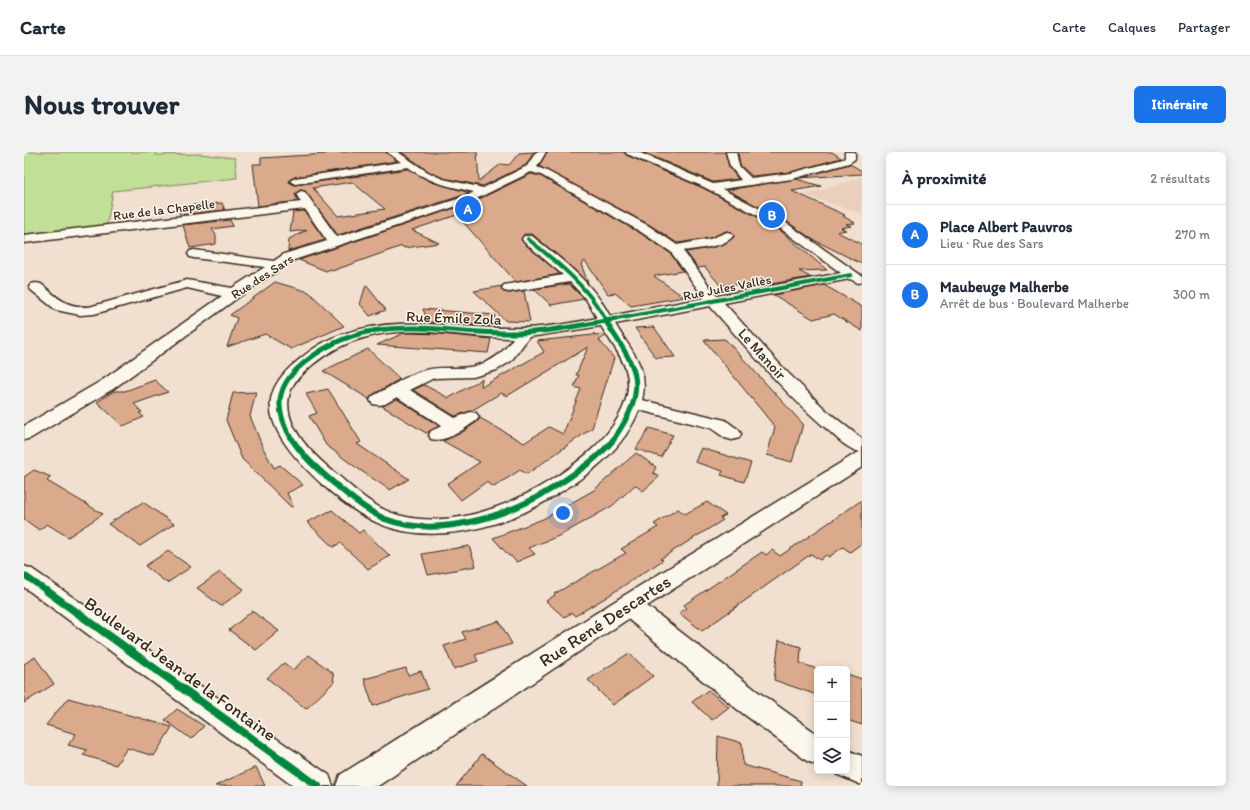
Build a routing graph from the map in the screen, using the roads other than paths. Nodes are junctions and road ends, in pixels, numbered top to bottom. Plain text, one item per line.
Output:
1 (392, 152) edge
2 (541, 152) edge
3 (630, 152) edge
4 (731, 152) edge
5 (850, 152) edge
6 (410, 164) junction
7 (531, 168) junction
8 (749, 182) junction
9 (712, 187) junction
10 (484, 192) junction
11 (308, 205) junction
12 (727, 236) dead end
13 (24, 239) edge
14 (528, 239) dead end
15 (334, 242) junction
16 (675, 249) junction
17 (194, 254) dead end
18 (276, 265) junction
19 (573, 276) junction
20 (859, 280) edge
21 (36, 287) dead end
22 (509, 288) dead end
23 (235, 293) junction
24 (713, 300) junction
25 (606, 321) junction
26 (524, 333) junction
27 (397, 390) junction
28 (379, 400) dead end
29 (633, 403) junction
30 (24, 434) edge
31 (732, 434) dead end
32 (438, 436) dead end
33 (862, 447) edge
34 (862, 458) edge
35 (24, 575) edge
36 (629, 605) junction
37 (814, 749) edge
38 (850, 765) edge
39 (862, 771) edge
40 (318, 786) edge
41 (351, 786) edge

1 - 6 street
2 - 7 street
3 - 9 street
4 - 8 street
5 - 8 street
6 - 10 street
6 - 11 street
7 - 10 street, Rue des Sars
7 - 16 street, Le Manoir
8 - 9 street
9 - 20 street
10 - 15 street, Rue des Sars
11 - 13 street, Rue de la Chapelle
11 - 15 street
12 - 16 street
14 - 19 street, Rue Émile Zola
15 - 18 street, Rue des Sars
16 - 24 street, Le Manoir
17 - 18 street
18 - 23 street, Rue des Sars
19 - 22 street
19 - 25 street, Rue Émile Zola
20 - 24 street, Rue Jules Vallès
21 - 23 street
23 - 30 street, Rue des Sars
24 - 25 street, Rue Jules Vallès
24 - 33 street, Le Manoir
25 - 26 street, Rue Émile Zola
25 - 29 street, Rue Émile Zola
26 - 27 street
26 - 29 street, Rue Émile Zola
27 - 28 street
27 - 32 street
29 - 31 street
34 - 36 street, Rue René Descartes
35 - 40 street, Boulevard Jean de la Fontaine
36 - 37 street
36 - 41 street, Rue René Descartes
38 - 39 street

